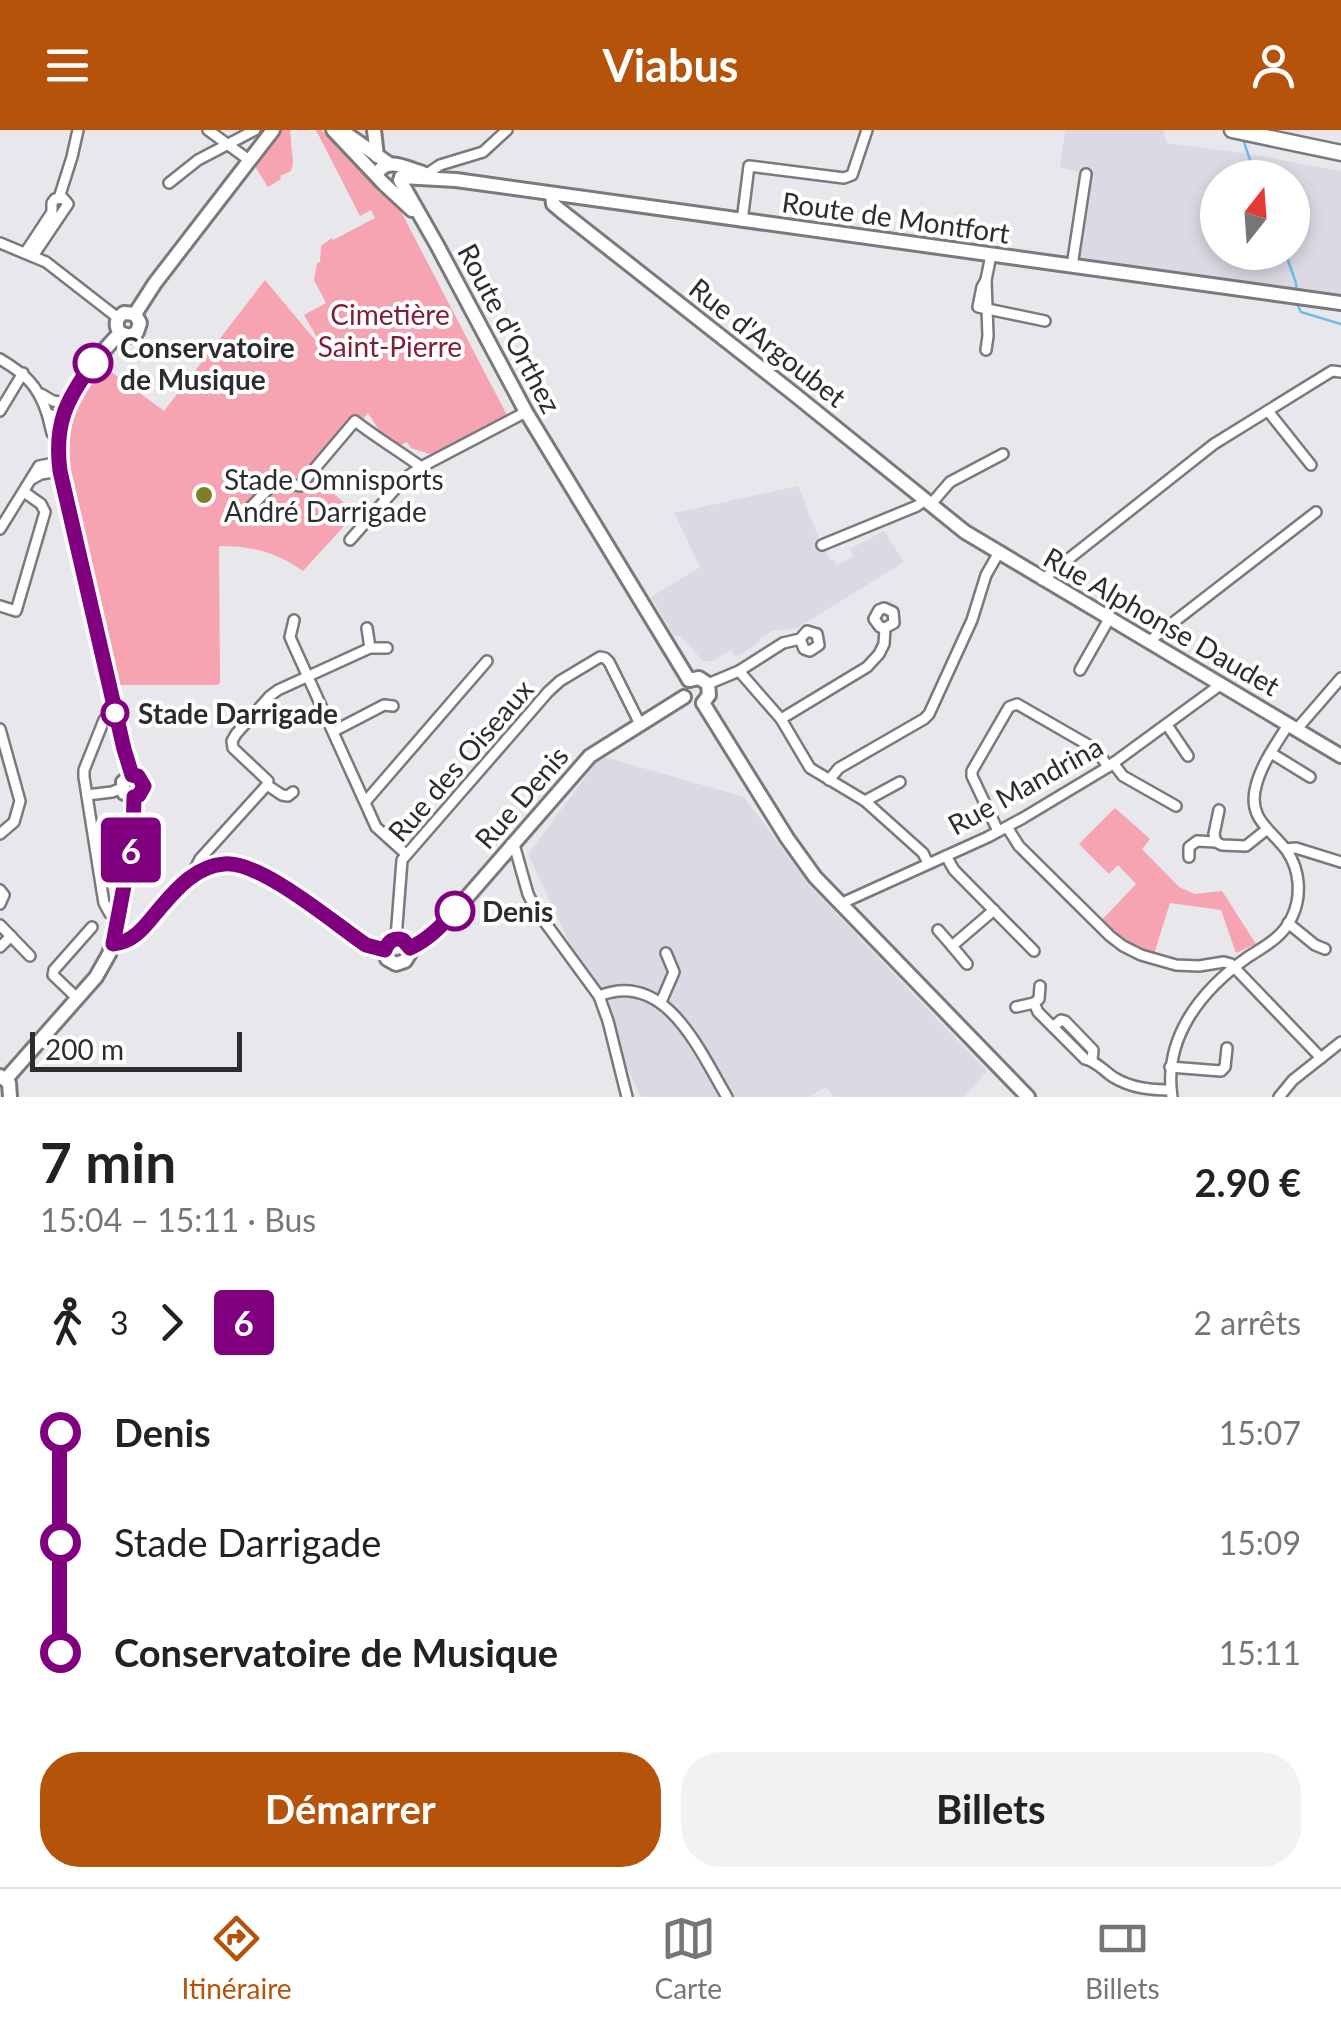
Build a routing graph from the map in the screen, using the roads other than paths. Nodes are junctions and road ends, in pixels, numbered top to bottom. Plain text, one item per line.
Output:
1 (78, 130) edge
2 (208, 130) edge
3 (254, 130) edge
4 (273, 130) edge
5 (333, 130) edge
6 (341, 130) edge
7 (373, 130) edge
8 (506, 130) edge
9 (866, 130) edge
10 (1232, 130) edge
11 (358, 142) junction
12 (228, 145) junction
13 (1341, 153) edge
14 (249, 160) junction
15 (389, 171) junction
16 (427, 174) junction
17 (1086, 174) dead end
18 (444, 178) junction
19 (170, 183) dead end
20 (552, 194) junction
21 (742, 221) junction
22 (0, 243) edge
23 (29, 254) junction
24 (990, 255) junction
25 (1072, 266) junction
26 (1341, 303) edge
27 (986, 310) junction
28 (135, 314) junction
29 (118, 318) junction
30 (1045, 321) dead end
31 (120, 334) junction
32 (986, 350) dead end
33 (0, 359) edge
34 (1340, 371) edge
35 (23, 374) junction
36 (40, 394) junction
37 (67, 403) junction
38 (0, 411) edge
39 (1268, 411) junction
40 (47, 412) junction
41 (526, 412) junction
42 (61, 420) junction
43 (58, 439) junction
44 (1003, 454) dead end
45 (1312, 464) dead end
46 (59, 467) junction
47 (421, 467) junction
48 (24, 492) junction
49 (928, 502) junction
50 (247, 511) dead end
51 (1316, 512) dead end
52 (958, 527) joint
53 (0, 529) edge
54 (350, 540) dead end
55 (822, 544) dead end
56 (998, 554) junction
57 (1042, 580) junction
58 (0, 606) edge
59 (1110, 619) junction
60 (294, 620) dead end
61 (368, 628) dead end
62 (885, 628) dead end
63 (800, 640) dead end
64 (1148, 642) junction
65 (370, 648) junction
66 (387, 648) dead end
67 (487, 661) dead end
68 (739, 670) junction
69 (1080, 670) dead end
70 (308, 677) junction
71 (1341, 678) edge
72 (689, 680) junction
73 (708, 684) junction
74 (1220, 684) junction
75 (684, 697) junction
76 (702, 703) junction
77 (394, 706) dead end
78 (781, 719) junction
79 (104, 720) dead end
80 (640, 724) junction
81 (1166, 725) junction
82 (1292, 727) junction
83 (0, 729) edge
84 (334, 731) junction
85 (1271, 753) junction
86 (1188, 756) dead end
87 (1341, 756) edge
88 (1111, 765) junction
89 (1310, 776) dead end
90 (829, 780) junction
91 (900, 782) dead end
92 (267, 784) junction
93 (128, 792) junction
94 (293, 792) dead end
95 (88, 795) junction
96 (865, 800) junction
97 (366, 801) junction
98 (1176, 806) dead end
99 (1219, 810) dead end
100 (1002, 829) junction
101 (1266, 830) junction
102 (0, 834) edge
103 (215, 842) junction
104 (1216, 842) junction
105 (511, 844) junction
106 (1286, 849) junction
107 (406, 854) junction
108 (946, 856) junction
109 (1189, 857) dead end
110 (928, 862) junction
111 (1341, 862) edge
112 (229, 864) junction
113 (196, 873) junction
114 (0, 890) edge
115 (0, 904) edge
116 (840, 904) junction
117 (994, 910) junction
118 (110, 914) dead end
119 (0, 924) edge
120 (1288, 924) junction
121 (92, 927) dead end
122 (938, 930) dead end
123 (12, 936) junction
124 (396, 938) junction
125 (113, 944) junction
126 (952, 946) junction
127 (0, 947) edge
128 (410, 948) junction
129 (1325, 949) dead end
130 (385, 950) junction
131 (1034, 951) dead end
132 (666, 953) dead end
133 (30, 956) dead end
134 (967, 964) dead end
135 (1236, 967) junction
136 (1040, 986) dead end
137 (599, 996) junction
138 (78, 999) junction
139 (661, 1002) junction
140 (1034, 1003) junction
141 (1016, 1008) dead end
142 (1341, 1042) edge
143 (1227, 1048) dead end
144 (1321, 1058) junction
145 (1170, 1067) junction
146 (3, 1078) edge
147 (1171, 1093) edge
148 (10, 1097) edge
149 (627, 1097) edge
150 (727, 1097) edge
151 (1028, 1097) edge
152 (1278, 1097) edge

1 - 23 street
2 - 12 street
3 - 12 street
4 - 14 main road
5 - 15 main road
6 - 11 main road
7 - 11 main road
7 - 15 main road
8 - 16 street
9 - 21 street
10 - 13 main road
11 - 15 main road
12 - 14 street
12 - 19 street
14 - 28 main road
15 - 16 main road, Route de Montfort
15 - 18 main road, Route de Montfort
15 - 41 main road, Route d'Orthez
16 - 18 main road, Route de Montfort
17 - 25 street
18 - 20 main road, Route de Montfort
20 - 21 main road, Route de Montfort
20 - 49 main road, Rue d'Argoubet
21 - 24 main road, Route de Montfort
22 - 23 street
23 - 29 street
24 - 25 main road, Route de Montfort
24 - 27 street
25 - 26 main road, Route de Montfort
27 - 30 street
27 - 32 street
28 - 29 main road
28 - 31 main road
29 - 31 main road
31 - 37 main road
33 - 35 street
34 - 39 street
35 - 36 street
35 - 38 street
36 - 37 street
36 - 40 street
37 - 42 main road
39 - 45 street
39 - 57 street
40 - 42 street
40 - 43 street
41 - 47 street
41 - 72 main road, Route d'Orthez
42 - 43 main road
43 - 46 main road
44 - 49 street
46 - 48 street
46 - 93 main road
47 - 50 street
47 - 54 street
48 - 53 street
48 - 58 street
49 - 52 main road, Rue d'Argoubet
49 - 55 street
51 - 64 street
52 - 56 main road, Rue Alphonse Daudet
56 - 57 main road, Rue Alphonse Daudet
56 - 90 street
57 - 59 main road, Rue Alphonse Daudet
59 - 64 main road, Rue Alphonse Daudet
59 - 69 street
60 - 70 street
61 - 65 street
62 - 78 street
63 - 68 street
64 - 74 main road, Rue Alphonse Daudet
65 - 66 street
65 - 70 street
67 - 97 street
68 - 73 street
68 - 78 street
70 - 84 street
70 - 92 street
71 - 82 street
72 - 73 main road
72 - 75 main road
73 - 76 main road
74 - 81 street, Rue Mandrina
74 - 82 main road, Rue Alphonse Daudet
75 - 76 main road
75 - 80 main road, Rue Denis
76 - 116 main road
77 - 84 street
78 - 90 street
79 - 95 street
80 - 105 main road, Rue Denis
80 - 107 street, Rue des Oiseaux
81 - 86 street
81 - 88 street, Rue Mandrina
82 - 85 street
82 - 87 main road, Rue Alphonse Daudet
83 - 102 street
84 - 97 street
85 - 89 street
85 - 101 street
88 - 98 street
88 - 100 street, Rue Mandrina
88 - 100 street
90 - 96 street
91 - 96 street
92 - 94 street
92 - 103 street
93 - 95 street
93 - 125 main road
95 - 118 street
96 - 110 street
97 - 107 street
99 - 104 street
100 - 108 street, Rue Mandrina
100 - 135 street
101 - 104 street
101 - 106 street
103 - 112 street
103 - 113 street
104 - 109 street
105 - 128 main road, Rue Denis
105 - 137 street
106 - 111 street
106 - 120 street
107 - 124 street, Rue des Oiseaux
108 - 110 street, Rue Mandrina
108 - 117 street
110 - 116 street, Rue Mandrina
112 - 113 main road
112 - 130 main road
113 - 125 main road
114 - 115 street
116 - 151 main road
117 - 126 street
117 - 131 street
119 - 123 street
120 - 129 street
120 - 135 street
121 - 138 street
122 - 126 street
123 - 127 street
123 - 133 street
124 - 128 main road
124 - 130 main road
125 - 138 main road
126 - 134 street
128 - 130 main road
132 - 139 street
135 - 144 street
135 - 145 street
136 - 140 street
137 - 139 street
137 - 149 street
138 - 146 main road
139 - 150 street
140 - 141 street
140 - 147 street
142 - 144 street
143 - 145 street
144 - 152 street
145 - 147 street
146 - 148 main road

